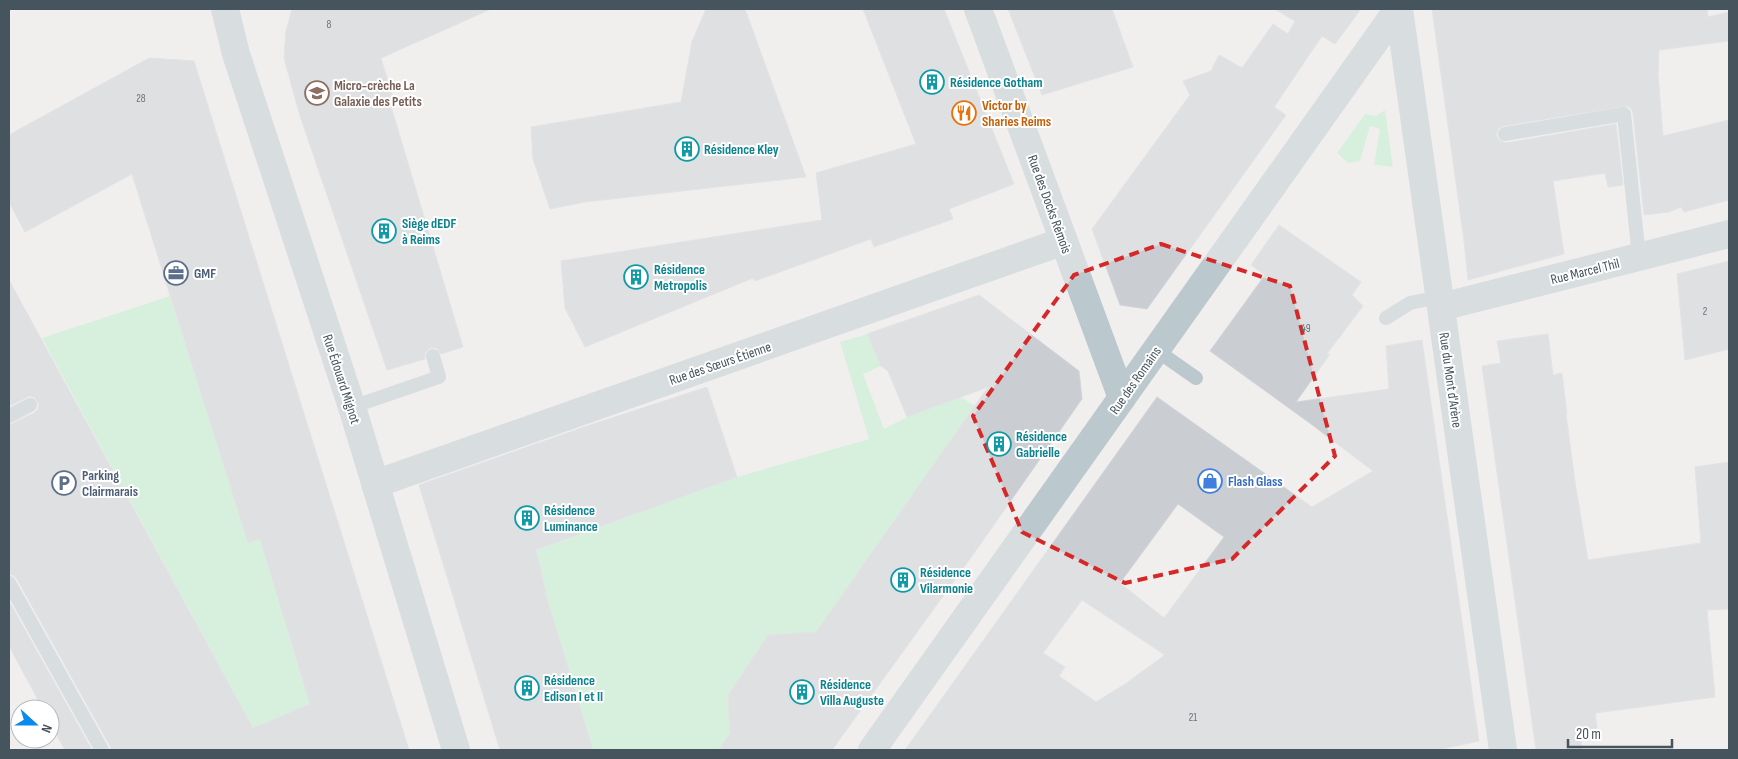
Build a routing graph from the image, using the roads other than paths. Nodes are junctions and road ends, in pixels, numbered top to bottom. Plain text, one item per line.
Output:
1 (224, 9) edge
2 (978, 9) edge
3 (1398, 9) edge
4 (1505, 134) dead end
5 (1729, 234) edge
6 (1064, 241) junction
7 (1638, 257) junction
8 (1440, 302) junction
9 (1386, 318) dead end
10 (1156, 350) junction
11 (434, 356) dead end
12 (1196, 378) dead end
13 (1122, 398) junction
14 (30, 405) dead end
15 (352, 407) junction
16 (9, 416) edge
17 (375, 484) junction
18 (9, 583) edge
19 (102, 750) edge
20 (456, 750) edge
21 (872, 750) edge
22 (1503, 750) edge

1 - 15 street, Rue Édouard Mignot
2 - 6 street, Rue des Docks Rémois
3 - 8 street, Rue du Mont d'Arène
3 - 10 street, Rue des Romains
4 - 7 lane
5 - 7 street, Rue Marcel Thil
6 - 13 street, Rue des Docks Rémois
6 - 17 street, Rue des Sœurs Étienne
7 - 8 street, Rue Marcel Thil
8 - 9 lane
8 - 22 street, Rue du Mont d'Arène
10 - 12 lane
10 - 13 street, Rue des Romains
11 - 15 lane
13 - 21 street, Rue des Romains
14 - 16 lane
15 - 17 street, Rue Édouard Mignot
17 - 20 street, Rue Édouard Mignot
18 - 19 lane

